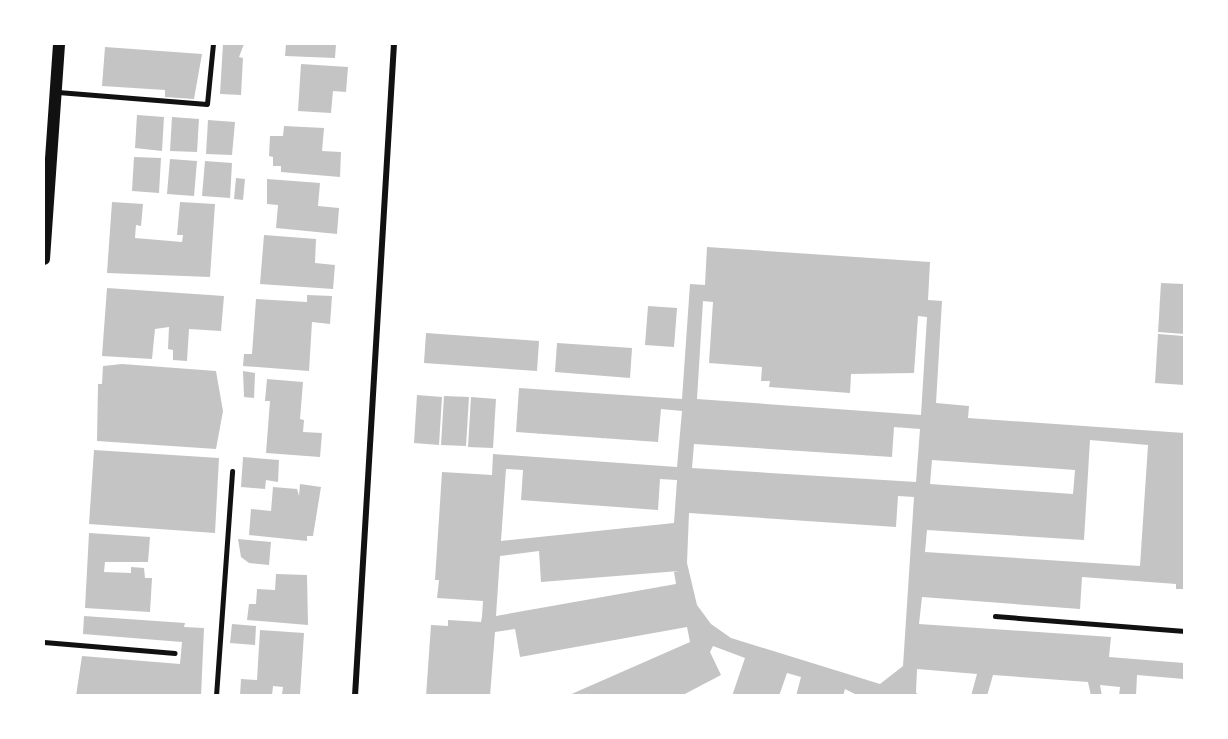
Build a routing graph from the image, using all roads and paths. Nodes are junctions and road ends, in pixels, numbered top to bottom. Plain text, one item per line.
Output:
1 (59, 44) edge
2 (213, 44) edge
3 (394, 44) edge
4 (51, 98) edge
5 (44, 259) edge
6 (232, 472) dead end
7 (995, 616) dead end
8 (1185, 631) edge
9 (44, 642) edge
10 (175, 653) dead end
11 (216, 696) edge
12 (355, 696) edge

1 - 4 main road
2 - 4 lane
3 - 12 street
4 - 5 main road
6 - 11 lane
7 - 8 lane
9 - 10 lane

